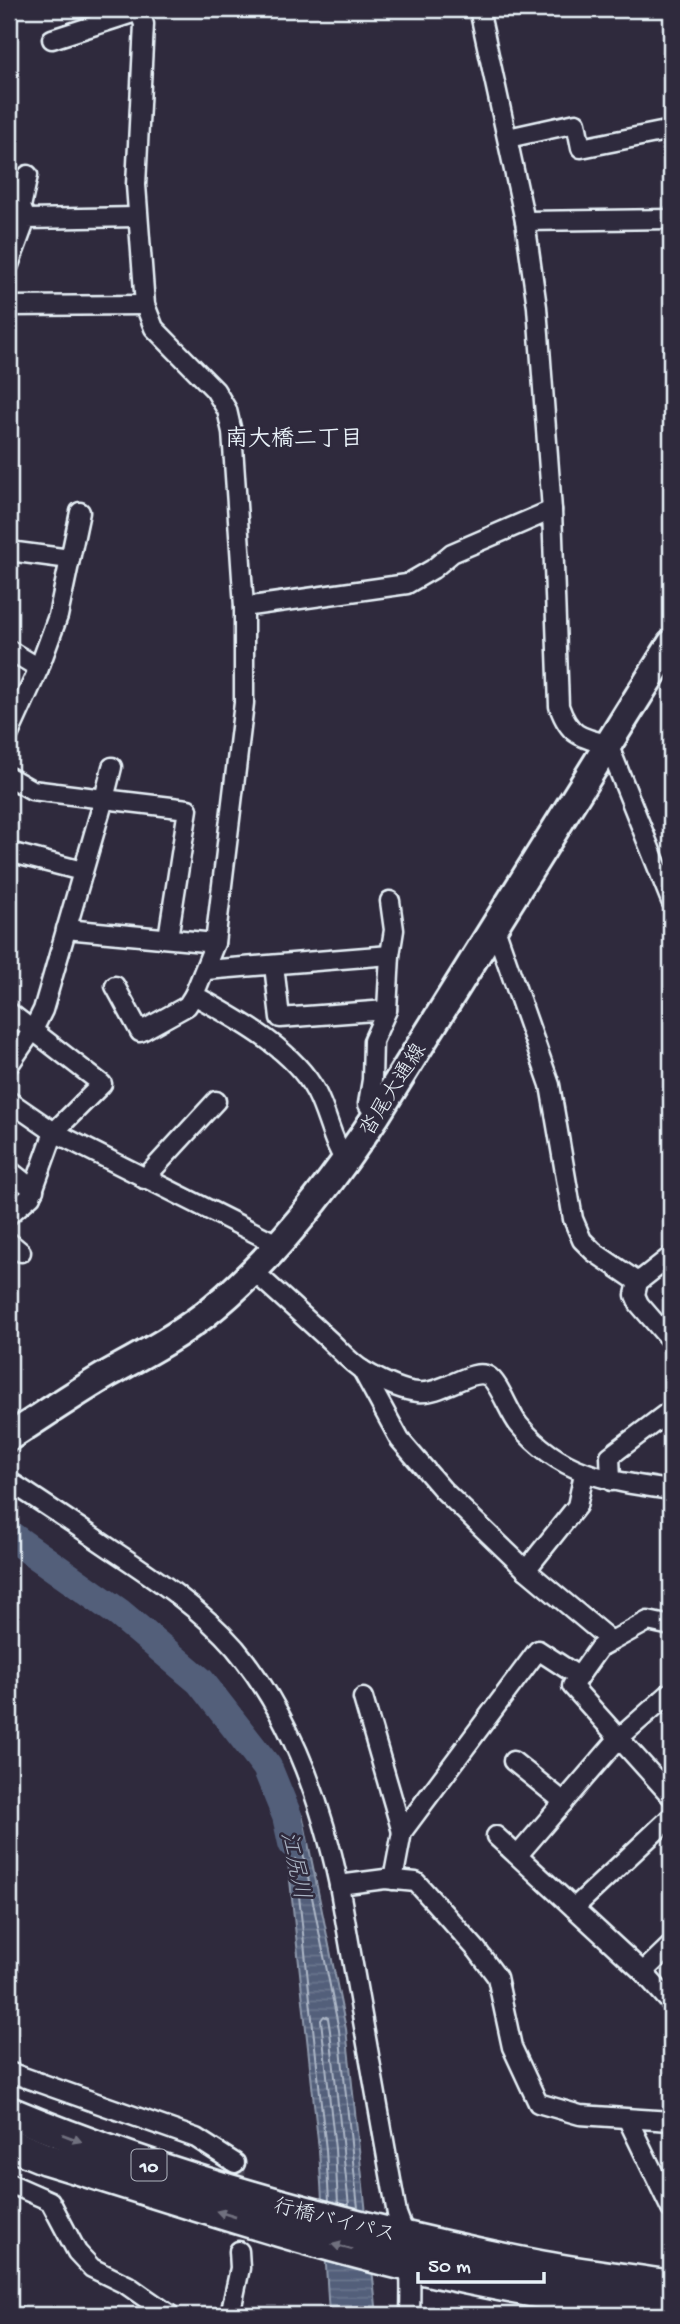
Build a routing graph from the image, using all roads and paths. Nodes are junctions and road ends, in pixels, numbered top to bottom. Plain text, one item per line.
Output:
1 (479, 9) edge
2 (139, 10) edge
3 (52, 39) dead end
4 (671, 130) edge
5 (508, 138) junction
6 (28, 175) dead end
7 (137, 216) junction
8 (26, 219) junction
9 (671, 219) edge
10 (525, 221) junction
11 (9, 265) edge
12 (145, 305) junction
13 (9, 306) edge
14 (552, 510) junction
15 (80, 512) dead end
16 (9, 551) edge
17 (70, 559) junction
18 (244, 607) junction
19 (671, 644) edge
20 (9, 650) edge
21 (39, 668) junction
22 (9, 735) edge
23 (608, 744) junction
24 (112, 767) dead end
25 (9, 777) edge
26 (104, 799) junction
27 (9, 852) edge
28 (82, 871) junction
29 (390, 901) dead end
30 (671, 901) edge
31 (494, 925) junction
32 (66, 929) junction
33 (168, 938) junction
34 (215, 943) junction
35 (390, 955) junction
36 (274, 965) junction
37 (206, 970) junction
38 (115, 986) dead end
39 (194, 995) junction
40 (387, 1010) junction
41 (9, 1012) edge
42 (33, 1030) junction
43 (9, 1065) edge
44 (9, 1101) edge
45 (216, 1101) dead end
46 (376, 1116) junction
47 (54, 1132) junction
48 (346, 1161) junction
49 (9, 1170) edge
50 (144, 1179) junction
51 (34, 1190) junction
52 (9, 1215) edge
53 (276, 1244) junction
54 (671, 1256) edge
55 (253, 1270) junction
56 (638, 1282) junction
57 (671, 1341) edge
58 (362, 1370) junction
59 (671, 1410) edge
60 (9, 1437) edge
61 (584, 1474) junction
62 (9, 1480) edge
63 (611, 1481) junction
64 (671, 1490) edge
65 (526, 1570) junction
66 (671, 1626) edge
67 (611, 1641) junction
68 (578, 1676) junction
69 (671, 1692) edge
70 (363, 1698) dead end
71 (618, 1738) junction
72 (513, 1761) dead end
73 (671, 1796) edge
74 (564, 1802) junction
75 (671, 1817) edge
76 (402, 1832) junction
77 (496, 1836) dead end
78 (518, 1855) junction
79 (393, 1880) junction
80 (339, 1885) junction
81 (574, 1908) junction
82 (671, 1945) edge
83 (643, 1972) junction
84 (671, 2003) edge
85 (9, 2072) edge
86 (9, 2112) edge
87 (628, 2120) junction
88 (671, 2121) edge
89 (9, 2144) edge
90 (235, 2163) dead end
91 (9, 2183) edge
92 (671, 2209) edge
93 (292, 2221) junction
94 (402, 2249) junction
95 (239, 2251) tunnel mouth
96 (671, 2286) edge
97 (170, 2315) edge
98 (230, 2315) edge
99 (410, 2315) edge
100 (671, 2315) edge

1 - 5 street
2 - 3 street
2 - 7 street
4 - 5 street
5 - 10 street
6 - 8 street
7 - 8 street
7 - 12 street
8 - 11 street
9 - 10 street
10 - 14 street
12 - 13 street
12 - 18 street
14 - 18 street
14 - 23 street
15 - 17 street
16 - 17 street
17 - 21 street
18 - 34 street
19 - 23 main road, 沓尾大通線
20 - 21 street
21 - 22 street
23 - 30 street
23 - 31 main road, 沓尾大通線
24 - 26 street
25 - 26 street
26 - 28 street
26 - 33 street
27 - 28 street
28 - 32 street
29 - 35 street
31 - 46 main road, 沓尾大通線
31 - 56 street
32 - 33 street
32 - 42 street
33 - 34 street
34 - 37 street
35 - 36 street
35 - 40 street
36 - 37 street
36 - 40 street
37 - 39 street
38 - 39 street
39 - 48 street
40 - 46 street
41 - 42 street
42 - 43 street
42 - 47 street
44 - 47 street
45 - 50 street
46 - 48 main road, 沓尾大通線
47 - 50 street
47 - 51 street
48 - 53 main road, 沓尾大通線
49 - 51 street
50 - 53 street
51 - 52 street
53 - 55 main road, 沓尾大通線
54 - 56 street
55 - 58 street
55 - 60 main road, 沓尾大通線
56 - 57 street
58 - 61 street
58 - 65 street
59 - 63 street
61 - 63 street
61 - 65 street
62 - 80 street
63 - 64 street
65 - 67 street
66 - 67 street
67 - 68 street
68 - 71 street
68 - 76 street
69 - 71 street
70 - 76 street
71 - 73 street
71 - 74 street
72 - 74 street
74 - 78 street
75 - 81 street
76 - 79 street
77 - 78 street
78 - 81 street
79 - 80 street
79 - 87 street
80 - 94 street
81 - 83 street
82 - 83 street
83 - 84 street
85 - 90 street
86 -> 93 highway, 行橋バイパス / 10
87 - 88 street
87 - 92 street
93 -> 89 highway, 行橋バイパス / 10
91 - 97 street
93 - 94 highway, 行橋バイパス / 10
94 - 96 highway, 行橋バイパス / 10
94 - 99 street
94 - 100 highway, 行橋バイパス / 10
95 - 98 street

